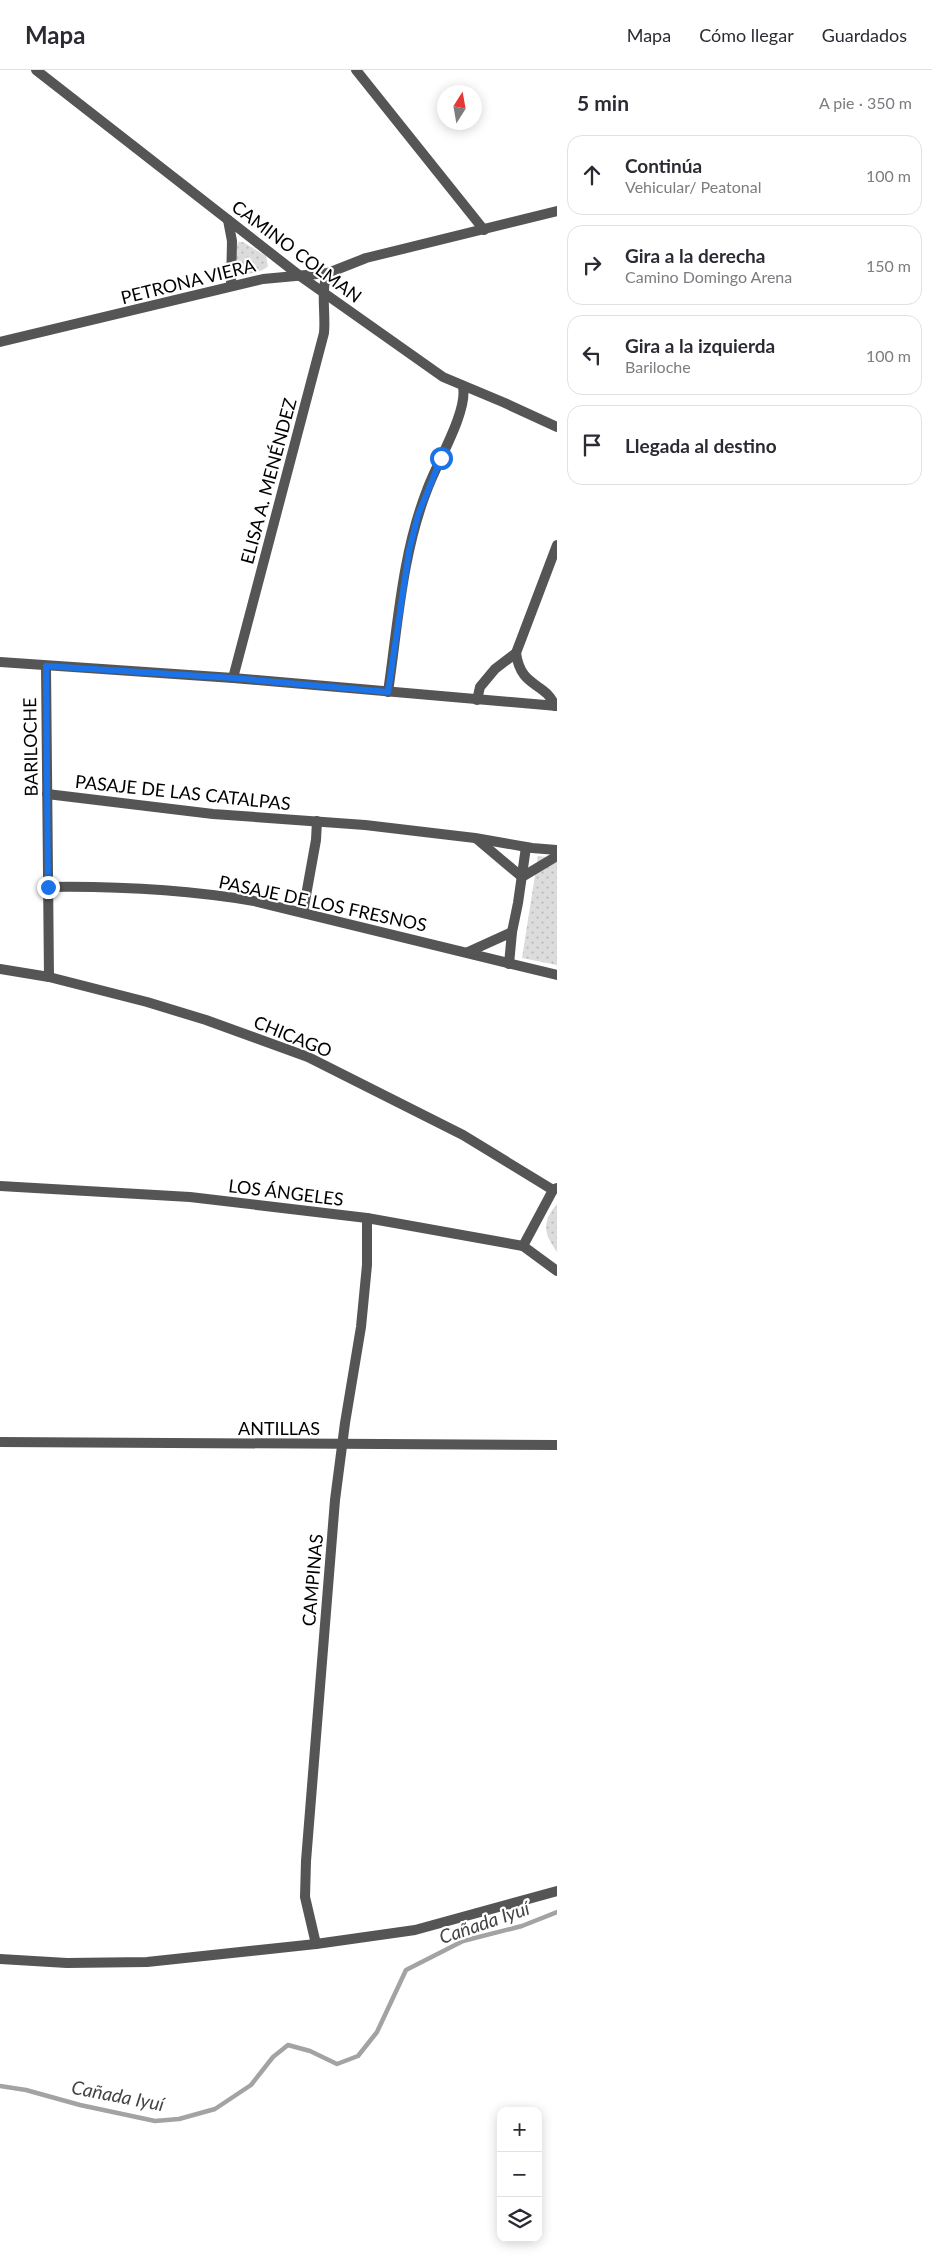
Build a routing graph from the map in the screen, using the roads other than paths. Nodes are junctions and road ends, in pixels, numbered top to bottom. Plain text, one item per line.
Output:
1 (36, 70) edge
2 (356, 70) edge
3 (557, 211) edge
4 (228, 220) junction
5 (484, 230) junction
6 (328, 273) junction
7 (300, 276) junction
8 (231, 285) junction
9 (322, 291) junction
10 (0, 342) edge
11 (463, 387) junction
12 (557, 427) edge
13 (557, 545) edge
14 (516, 653) junction
15 (0, 662) edge
16 (46, 666) junction
17 (233, 678) junction
18 (388, 692) junction
19 (477, 700) junction
20 (556, 706) edge
21 (47, 794) junction
22 (317, 821) junction
23 (475, 838) junction
24 (526, 847) junction
25 (557, 850) edge
26 (557, 856) edge
27 (522, 877) junction
28 (48, 887) junction
29 (303, 912) junction
30 (512, 932) junction
31 (468, 952) junction
32 (509, 964) junction
33 (0, 969) edge
34 (557, 974) edge
35 (49, 978) junction
36 (0, 1186) edge
37 (555, 1189) edge
38 (367, 1218) junction
39 (523, 1246) junction
40 (557, 1271) edge
41 (0, 1442) edge
42 (342, 1444) junction
43 (557, 1444) edge
44 (557, 1891) edge
45 (316, 1944) junction
46 (0, 1959) edge

1 - 4 street, CAMINO COLMAN
2 - 5 street
3 - 5 street, PETRONA VIERA
4 - 7 street, CAMINO COLMAN
4 - 8 street
5 - 6 street, PETRONA VIERA
6 - 7 street, PETRONA VIERA
6 - 9 street
7 - 8 street, PETRONA VIERA
7 - 9 street, CAMINO COLMAN
8 - 10 street, PETRONA VIERA
9 - 11 street, CAMINO COLMAN
9 - 17 street, ELISA A. MENÉNDEZ
11 - 12 street, CAMINO COLMAN
11 - 18 street
13 - 14 street
14 - 19 street
14 - 20 street
15 - 16 street
16 - 17 street
16 - 21 street, BARILOCHE
17 - 18 street
18 - 19 street
19 - 20 street
21 - 22 street, PASAJE DE LAS CATALPAS
21 - 28 street, BARILOCHE
22 - 23 street, PASAJE DE LAS CATALPAS
22 - 29 street
23 - 24 street, PASAJE DE LAS CATALPAS
23 - 27 street
24 - 25 street, PASAJE DE LAS CATALPAS
24 - 27 street
26 - 27 street
27 - 30 street
28 - 29 street, PASAJE DE LOS FRESNOS
28 - 35 street, BARILOCHE
29 - 31 street, PASAJE DE LOS FRESNOS
30 - 31 street
30 - 32 street
31 - 32 street, PASAJE DE LOS FRESNOS
32 - 34 street, PASAJE DE LOS FRESNOS
33 - 35 street, CHICAGO
35 - 37 street, CHICAGO
36 - 38 street, LOS ÁNGELES
37 - 39 street
38 - 39 street, LOS ÁNGELES
38 - 42 street, CAMPINAS
39 - 40 street, LOS ÁNGELES
41 - 42 street, ANTILLAS
42 - 43 street, ANTILLAS
42 - 45 street, CAMPINAS
44 - 45 street
45 - 46 street

